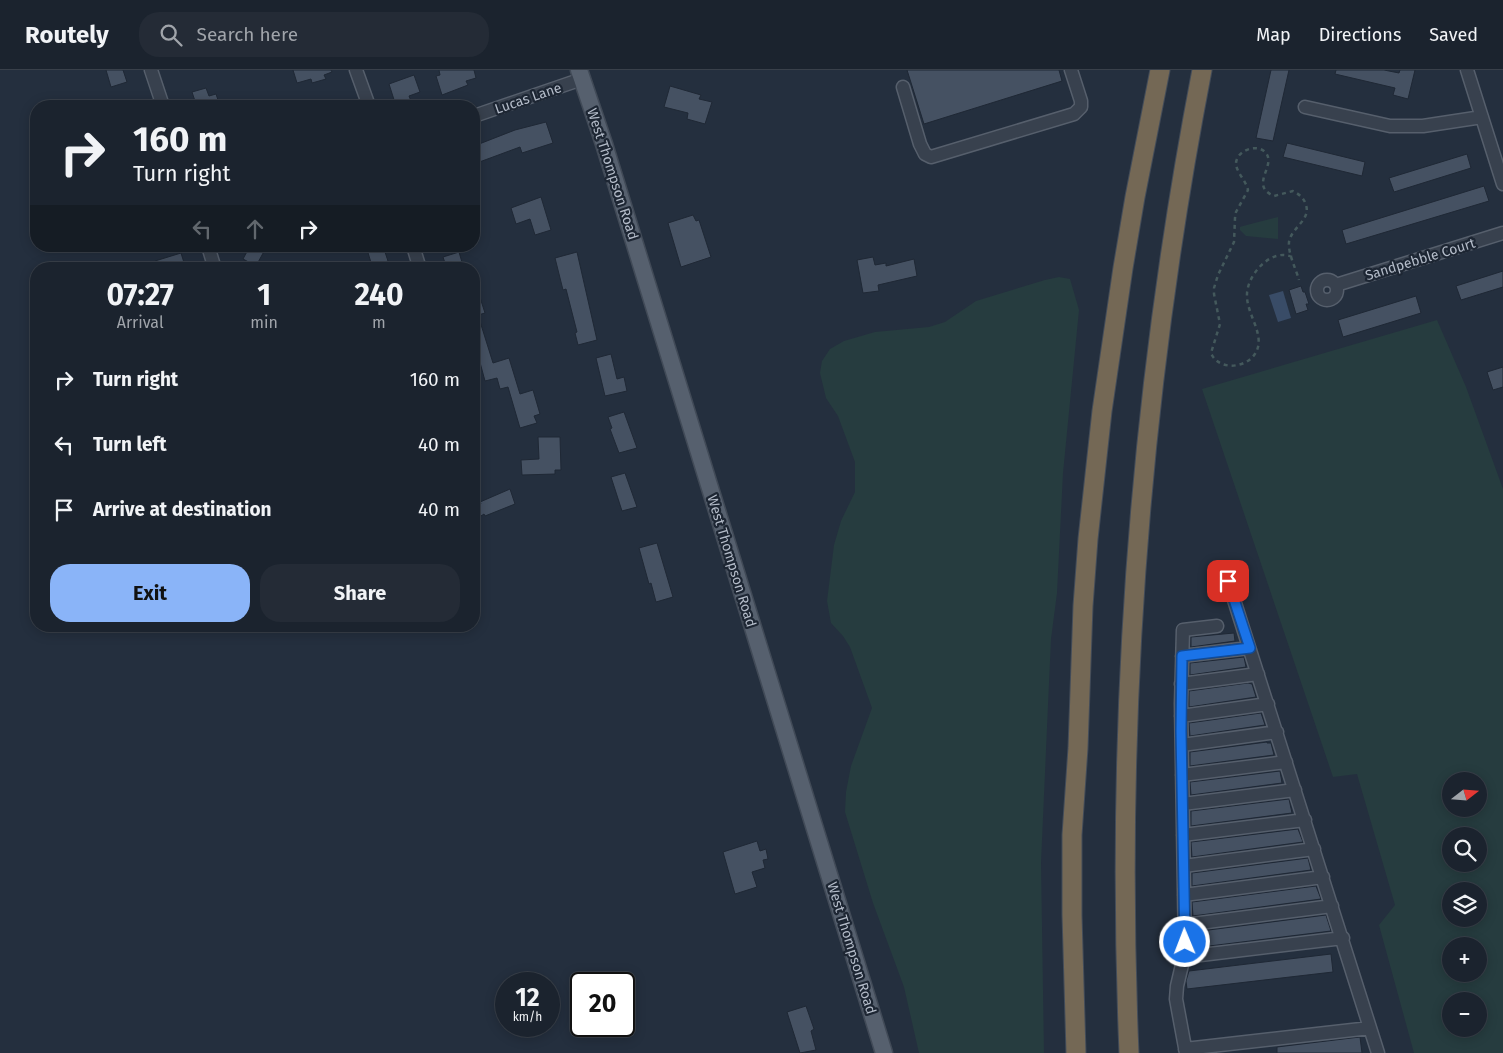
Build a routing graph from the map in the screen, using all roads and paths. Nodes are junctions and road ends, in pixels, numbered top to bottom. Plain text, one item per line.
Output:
1 (151, 70) edge
2 (356, 70) edge
3 (1071, 70) edge
4 (1160, 70) edge
5 (1202, 70) edge
6 (1467, 70) edge
7 (580, 75) edge
8 (903, 87) dead end
9 (161, 100) edge
10 (366, 100) edge
11 (1305, 107) dead end
12 (480, 114) edge
13 (1482, 117) junction
14 (1503, 184) edge
15 (1503, 233) edge
16 (1292, 257) junction
17 (1300, 280) dead end
18 (1336, 285) dead end
19 (1228, 581) dead end
20 (1217, 626) dead end
21 (1250, 648) junction
22 (1182, 656) junction
23 (1258, 674) junction
24 (1181, 684) junction
25 (1268, 704) junction
26 (1181, 716) junction
27 (1277, 732) junction
28 (1182, 745) junction
29 (1286, 762) junction
30 (1182, 775) junction
31 (1295, 790) junction
32 (1183, 804) junction
33 (1305, 820) junction
34 (1183, 835) junction
35 (1314, 849) junction
36 (1184, 866) junction
37 (1323, 877) junction
38 (1184, 895) junction
39 (1332, 906) junction
40 (1184, 925) junction
41 (1343, 938) junction
42 (1184, 957) junction
43 (1370, 1028) junction
44 (1185, 1051) edge
45 (884, 1053) edge
46 (1076, 1053) edge
47 (1129, 1053) edge
48 (1378, 1053) edge

1 - 9 street
2 - 10 street
3 - 8 street
4 - 46 highway
5 - 47 highway
6 - 13 street
7 - 12 street, Lucas Lane
7 - 45 main road, West Thompson Road
11 - 13 street
13 - 14 street
15 - 18 street, Sandpebble Court
16 - 16 path
16 - 17 path
19 - 21 street
20 - 22 street
21 - 22 street
21 - 23 street
22 - 24 street
23 - 24 street
23 - 25 street
24 - 26 street
25 - 26 street
25 - 27 street
26 - 28 street
27 - 28 street
27 - 29 street
28 - 30 street
29 - 30 street
29 - 31 street
30 - 32 street
31 - 32 street
31 - 33 street
32 - 34 street
33 - 34 street
33 - 35 street
34 - 36 street
35 - 36 street
35 - 37 street
36 - 38 street
37 - 38 street
37 - 39 street
38 - 40 street
39 - 40 street
39 - 41 street
40 - 42 street
41 - 42 street
41 - 43 street
42 - 44 street
43 - 44 street
43 - 48 street

